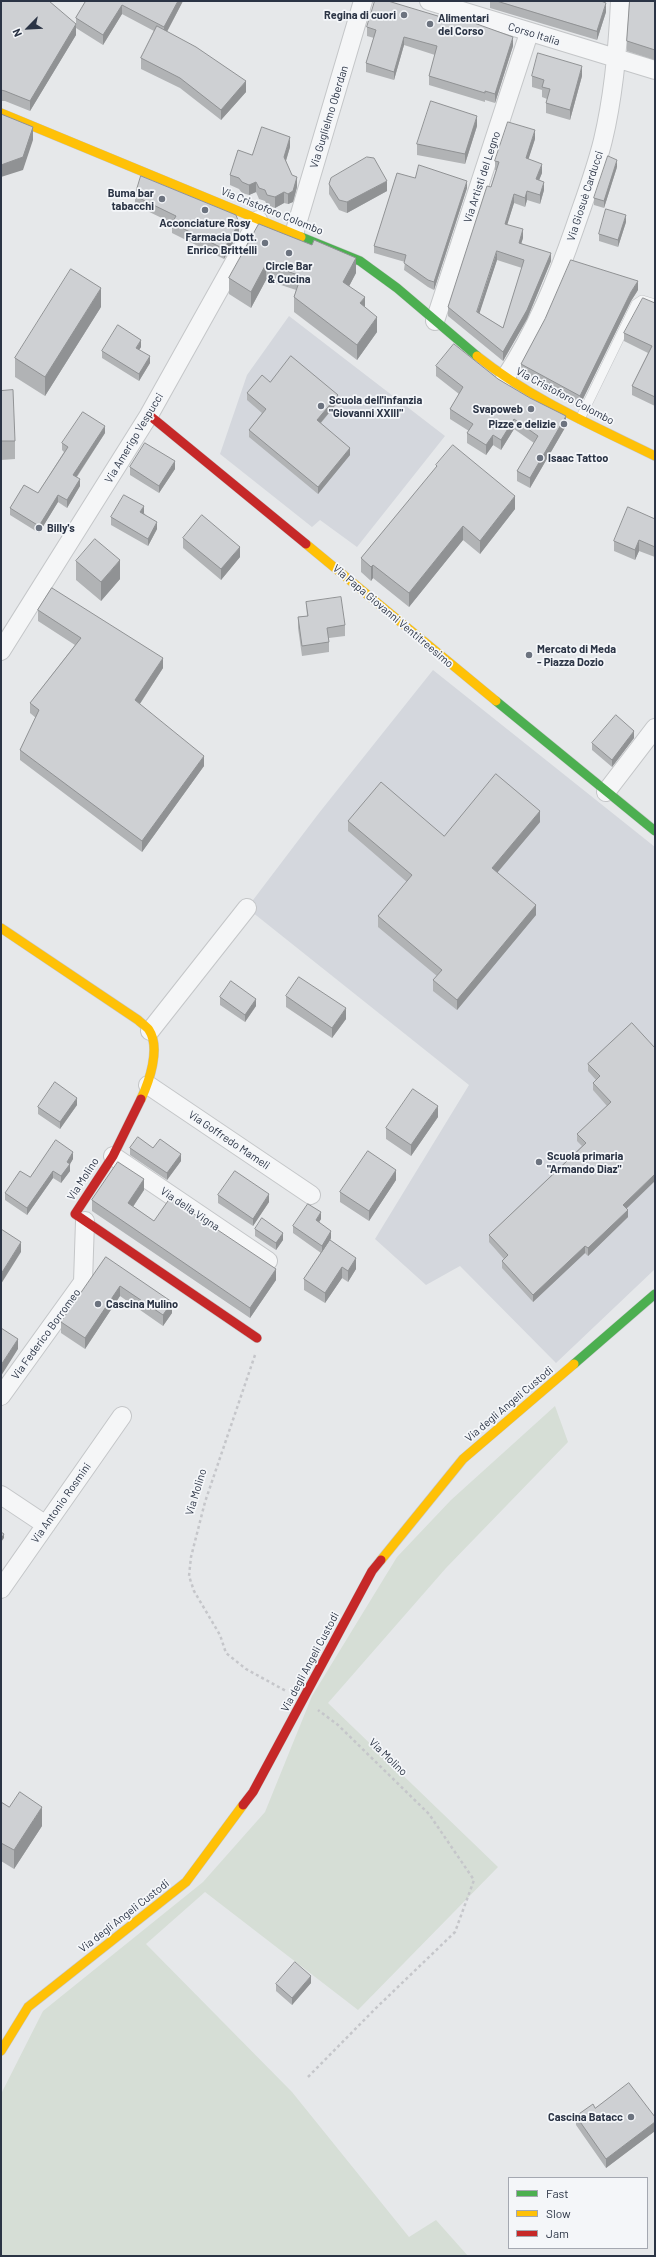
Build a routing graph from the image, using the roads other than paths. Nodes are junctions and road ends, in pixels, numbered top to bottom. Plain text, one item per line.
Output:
1 (363, 1) edge
2 (429, 1) edge
3 (620, 1) edge
4 (529, 33) junction
5 (617, 58) junction
6 (655, 70) edge
7 (1, 113) edge
8 (258, 220) junction
9 (294, 234) junction
10 (655, 304) edge
11 (435, 321) junction
12 (505, 378) junction
13 (149, 415) junction
14 (580, 419) junction
15 (655, 456) edge
16 (1, 651) edge
17 (655, 728) edge
18 (606, 792) junction
19 (637, 818) junction
20 (655, 818) edge
21 (655, 831) edge
22 (247, 908) dead end
23 (1, 928) edge
24 (150, 1031) junction
25 (148, 1085) junction
26 (113, 1156) junction
27 (311, 1195) dead end
28 (84, 1221) junction
29 (268, 1261) dead end
30 (655, 1294) edge
31 (257, 1338) road end
32 (1, 1396) edge
33 (122, 1416) dead end
34 (1, 1495) edge
35 (46, 1525) junction
36 (1, 1589) edge
37 (1, 2051) edge

1 - 9 street, Via Guglielmo Oberdan
2 - 4 street, Corso Italia
3 - 5 street, Via Giosuè Carducci
4 - 5 street, Corso Italia
4 - 11 street, Via Artisti del Legno
5 - 6 street, Corso Italia
5 - 12 street, Via Giosuè Carducci
7 - 8 street, Via Cristoforo Colombo
8 - 9 street, Via Cristoforo Colombo
8 - 13 street, Via Amerigo Vespucci
9 - 11 street, Via Cristoforo Colombo
10 - 14 lane
11 - 12 street, Via Cristoforo Colombo
12 - 14 street, Via Cristoforo Colombo
13 - 16 street, Via Amerigo Vespucci
13 - 18 street, Via Papa Giovanni Ventitreesimo
14 - 15 street, Via Cristoforo Colombo
17 - 18 street
18 - 19 street, Via Papa Giovanni Ventitreesimo
19 - 20 street
19 - 21 street, Via Papa Giovanni Ventitreesimo
22 - 24 street
23 - 24 street
24 - 25 street, Via Molino
25 - 26 street, Via Molino
25 - 27 street, Via Goffredo Mameli
26 - 28 street, Via Molino
26 - 29 street, Via della Vigna
28 - 31 street
28 - 32 street, Via Federico Borromeo
30 - 37 street, Via degli Angeli Custodi
33 - 35 street, Via Antonio Rosmini
34 - 35 street
35 - 36 street, Via Antonio Rosmini

